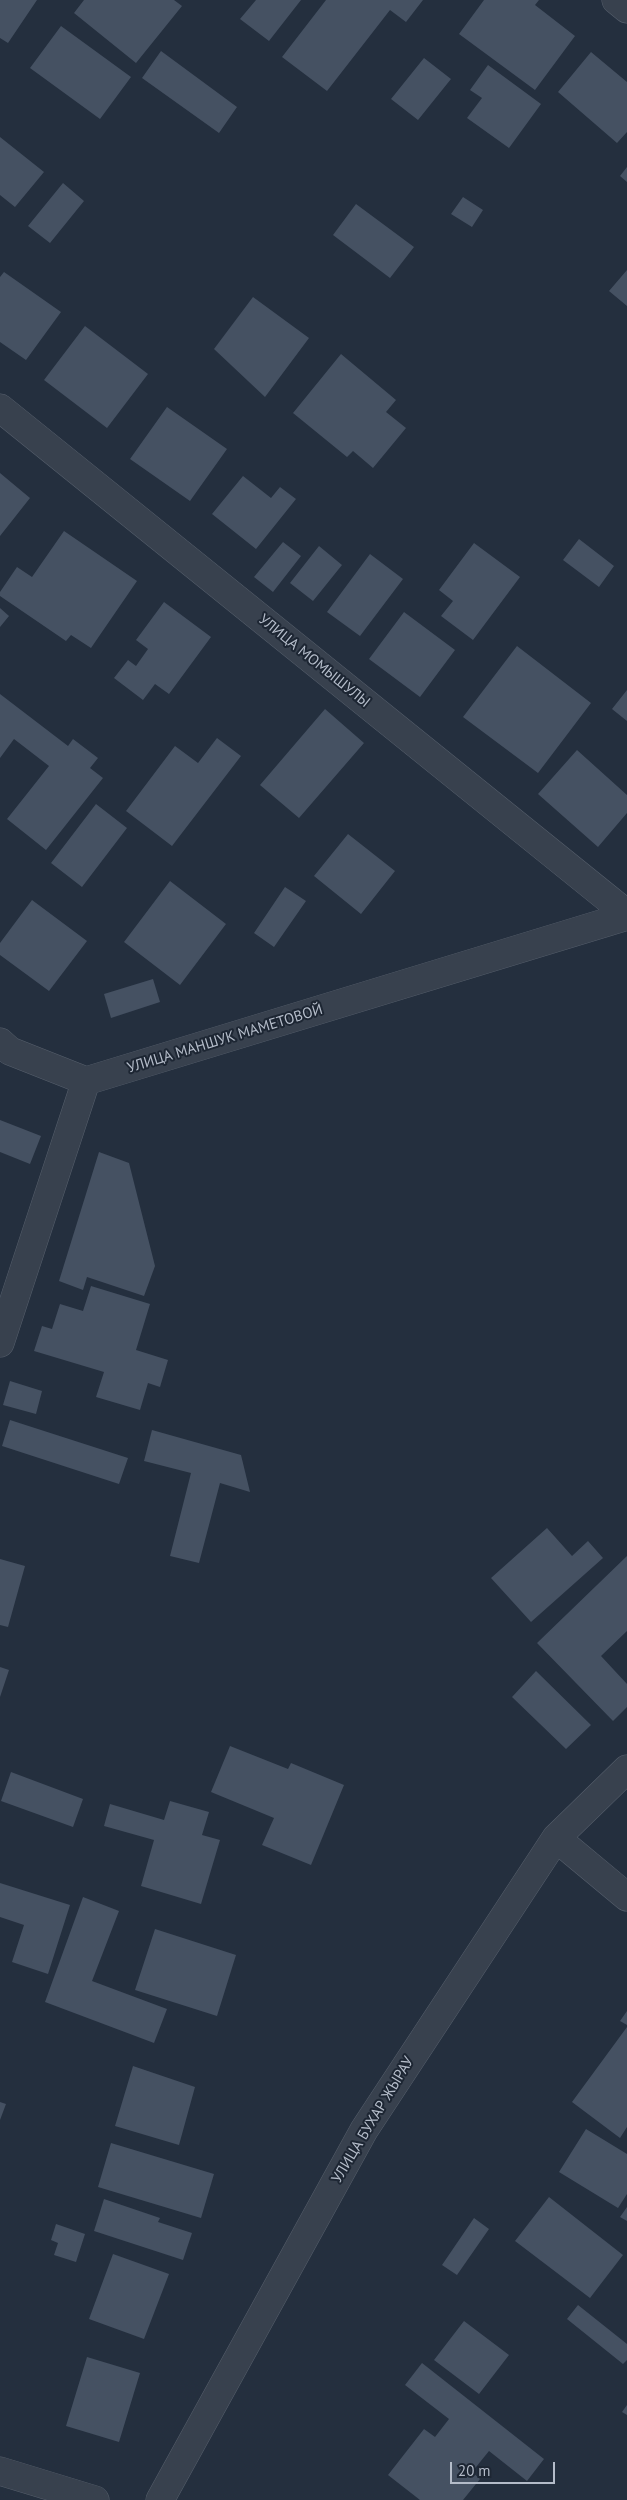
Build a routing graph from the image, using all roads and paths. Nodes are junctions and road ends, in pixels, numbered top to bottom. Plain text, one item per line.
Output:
1 (616, 0) edge
2 (627, 9) edge
3 (0, 408) edge
4 (627, 915) edge
5 (0, 1042) edge
6 (86, 1082) junction
7 (0, 1342) edge
8 (627, 1768) edge
9 (556, 1838) junction
10 (627, 1898) edge
11 (0, 2471) edge
12 (95, 2500) edge
13 (160, 2500) edge

1 - 2 street
3 - 4 street, УЛИЦА МОМЫШУЛЫ
4 - 6 street, УЛИЦА МАНШУК МАМЕТОВОЙ
5 - 6 street
6 - 7 street
8 - 9 street, УЛИЦА БУХАР ЖЫРАУ
9 - 10 street
9 - 13 street, УЛИЦА БУХАР ЖЫРАУ
11 - 12 street

